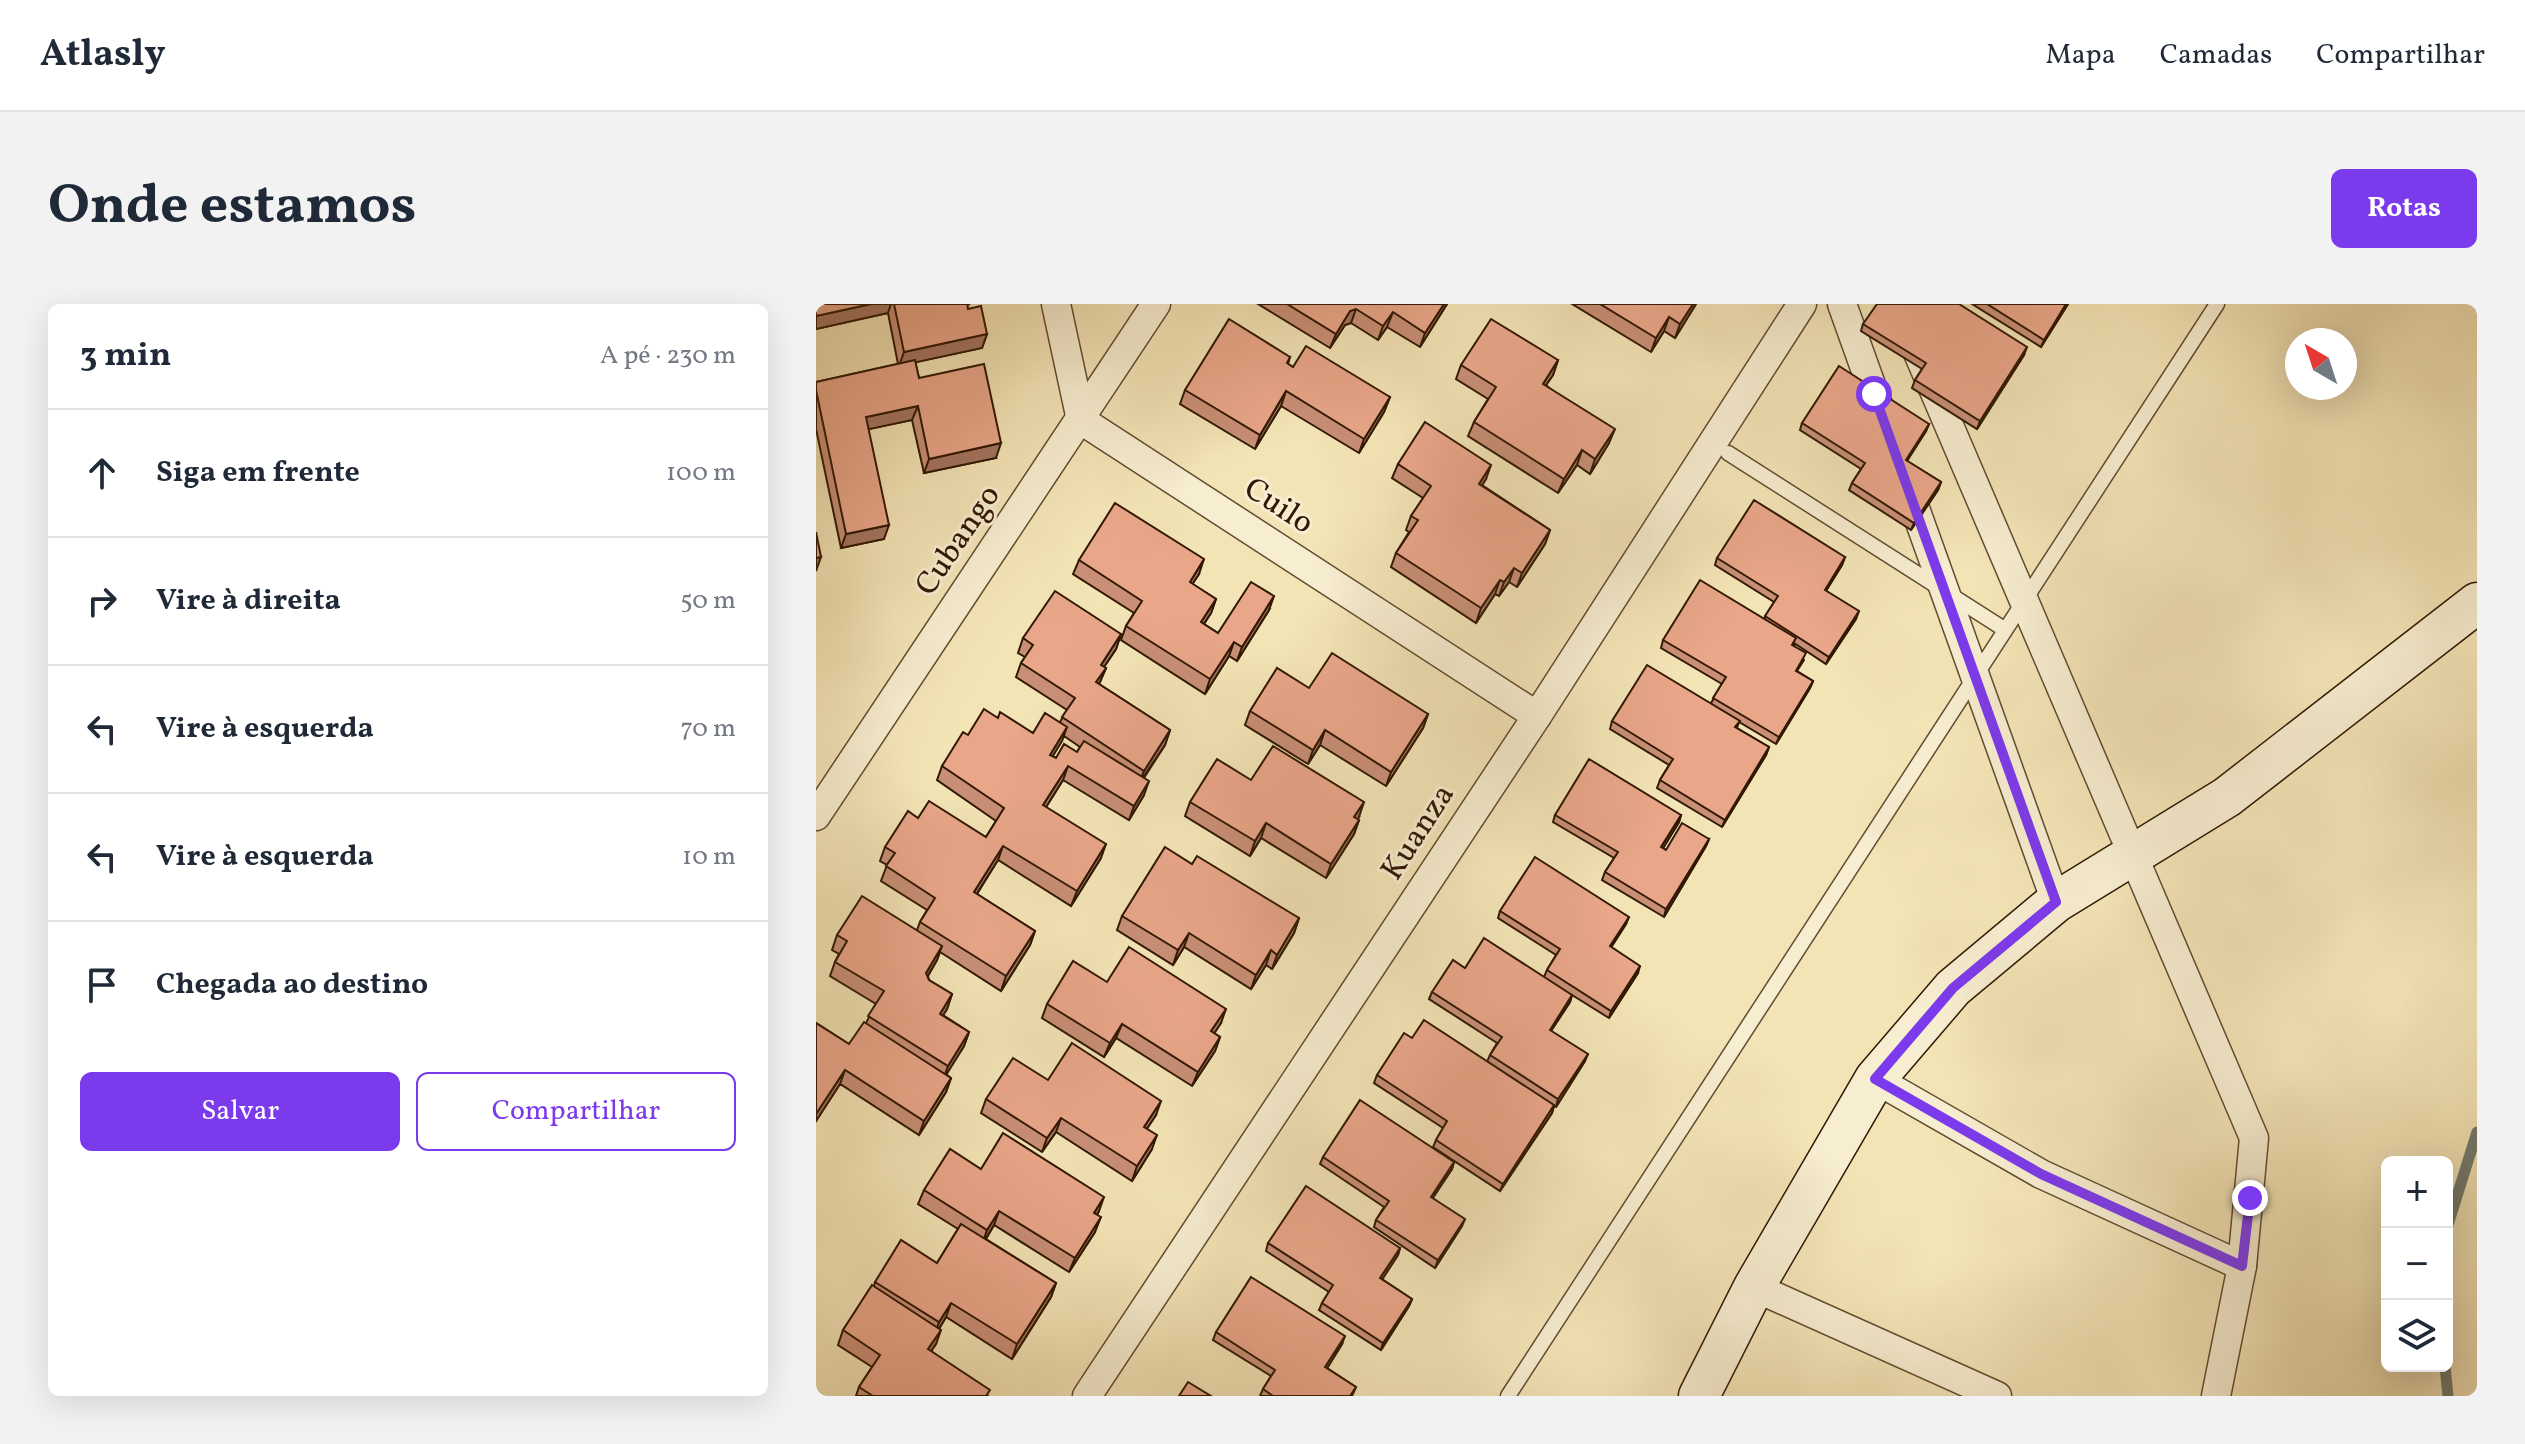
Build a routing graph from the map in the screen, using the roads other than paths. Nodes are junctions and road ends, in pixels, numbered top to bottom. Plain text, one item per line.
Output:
1 (1056, 304) edge
2 (1156, 304) edge
3 (1802, 304) edge
4 (1842, 304) edge
5 (1897, 304) edge
6 (2217, 304) edge
7 (1081, 420) junction
8 (1728, 453) dead end
9 (2477, 603) edge
10 (2004, 629) junction
11 (1537, 716) junction
12 (816, 816) edge
13 (2056, 902) junction
14 (1875, 1079) junction
15 (2242, 1266) junction
16 (1754, 1287) junction
17 (1087, 1396) edge
18 (1508, 1396) edge
19 (1699, 1396) edge
20 (1997, 1396) edge
21 (2216, 1396) edge

1 - 7 street
2 - 7 street, Cubango
3 - 11 street, Kuanza
4 - 13 street
5 - 15 street
6 - 10 lane
7 - 11 street, Cuilo
7 - 12 street, Cubango
8 - 10 lane
9 - 13 street
10 - 18 lane
11 - 17 street, Kuanza
13 - 14 street
14 - 15 street
14 - 16 street
15 - 21 street
16 - 19 street
16 - 20 street

